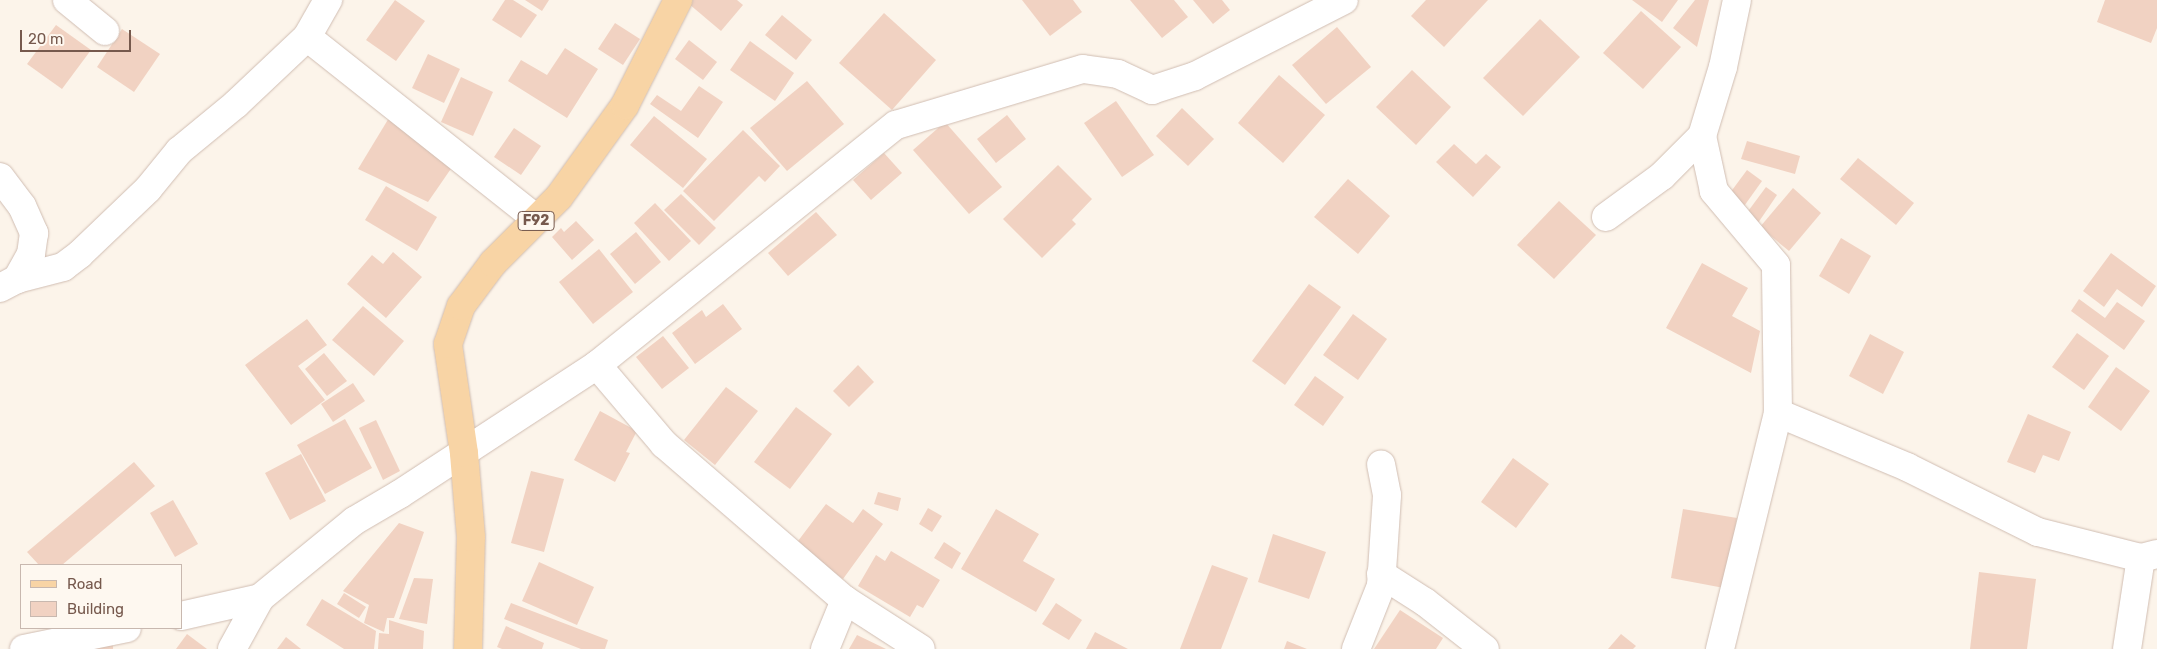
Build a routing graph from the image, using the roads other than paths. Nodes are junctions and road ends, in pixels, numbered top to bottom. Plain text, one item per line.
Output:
1 (67, 0) edge
2 (328, 0) edge
3 (678, 0) edge
4 (1344, 0) edge
5 (1737, 0) edge
6 (105, 31) dead end
7 (307, 37) junction
8 (1702, 136) junction
9 (0, 177) edge
10 (1606, 217) dead end
11 (537, 219) junction
12 (9, 284) edge
13 (597, 365) junction
14 (1778, 413) junction
15 (464, 453) junction
16 (1381, 465) dead end
17 (2149, 556) edge
18 (1381, 574) junction
19 (260, 598) junction
20 (844, 600) junction
21 (182, 616) edge
22 (122, 629) edge
23 (24, 649) edge
24 (232, 649) edge
25 (468, 649) edge
26 (825, 649) edge
27 (921, 649) edge
28 (1356, 649) edge
29 (1485, 649) edge
30 (1720, 649) edge
31 (2127, 649) edge

1 - 6 street
2 - 7 street
3 - 11 main road, F92
4 - 13 street
5 - 8 street
7 - 11 street
7 - 12 street
8 - 10 street
8 - 14 street
9 - 12 street
11 - 15 main road, F92
13 - 15 street
13 - 20 street
14 - 17 street
14 - 30 street
15 - 19 street
15 - 25 main road, F92
16 - 18 street
17 - 31 street
18 - 28 street
18 - 29 street
19 - 21 street
19 - 24 street
20 - 26 street
20 - 27 street
22 - 23 street

